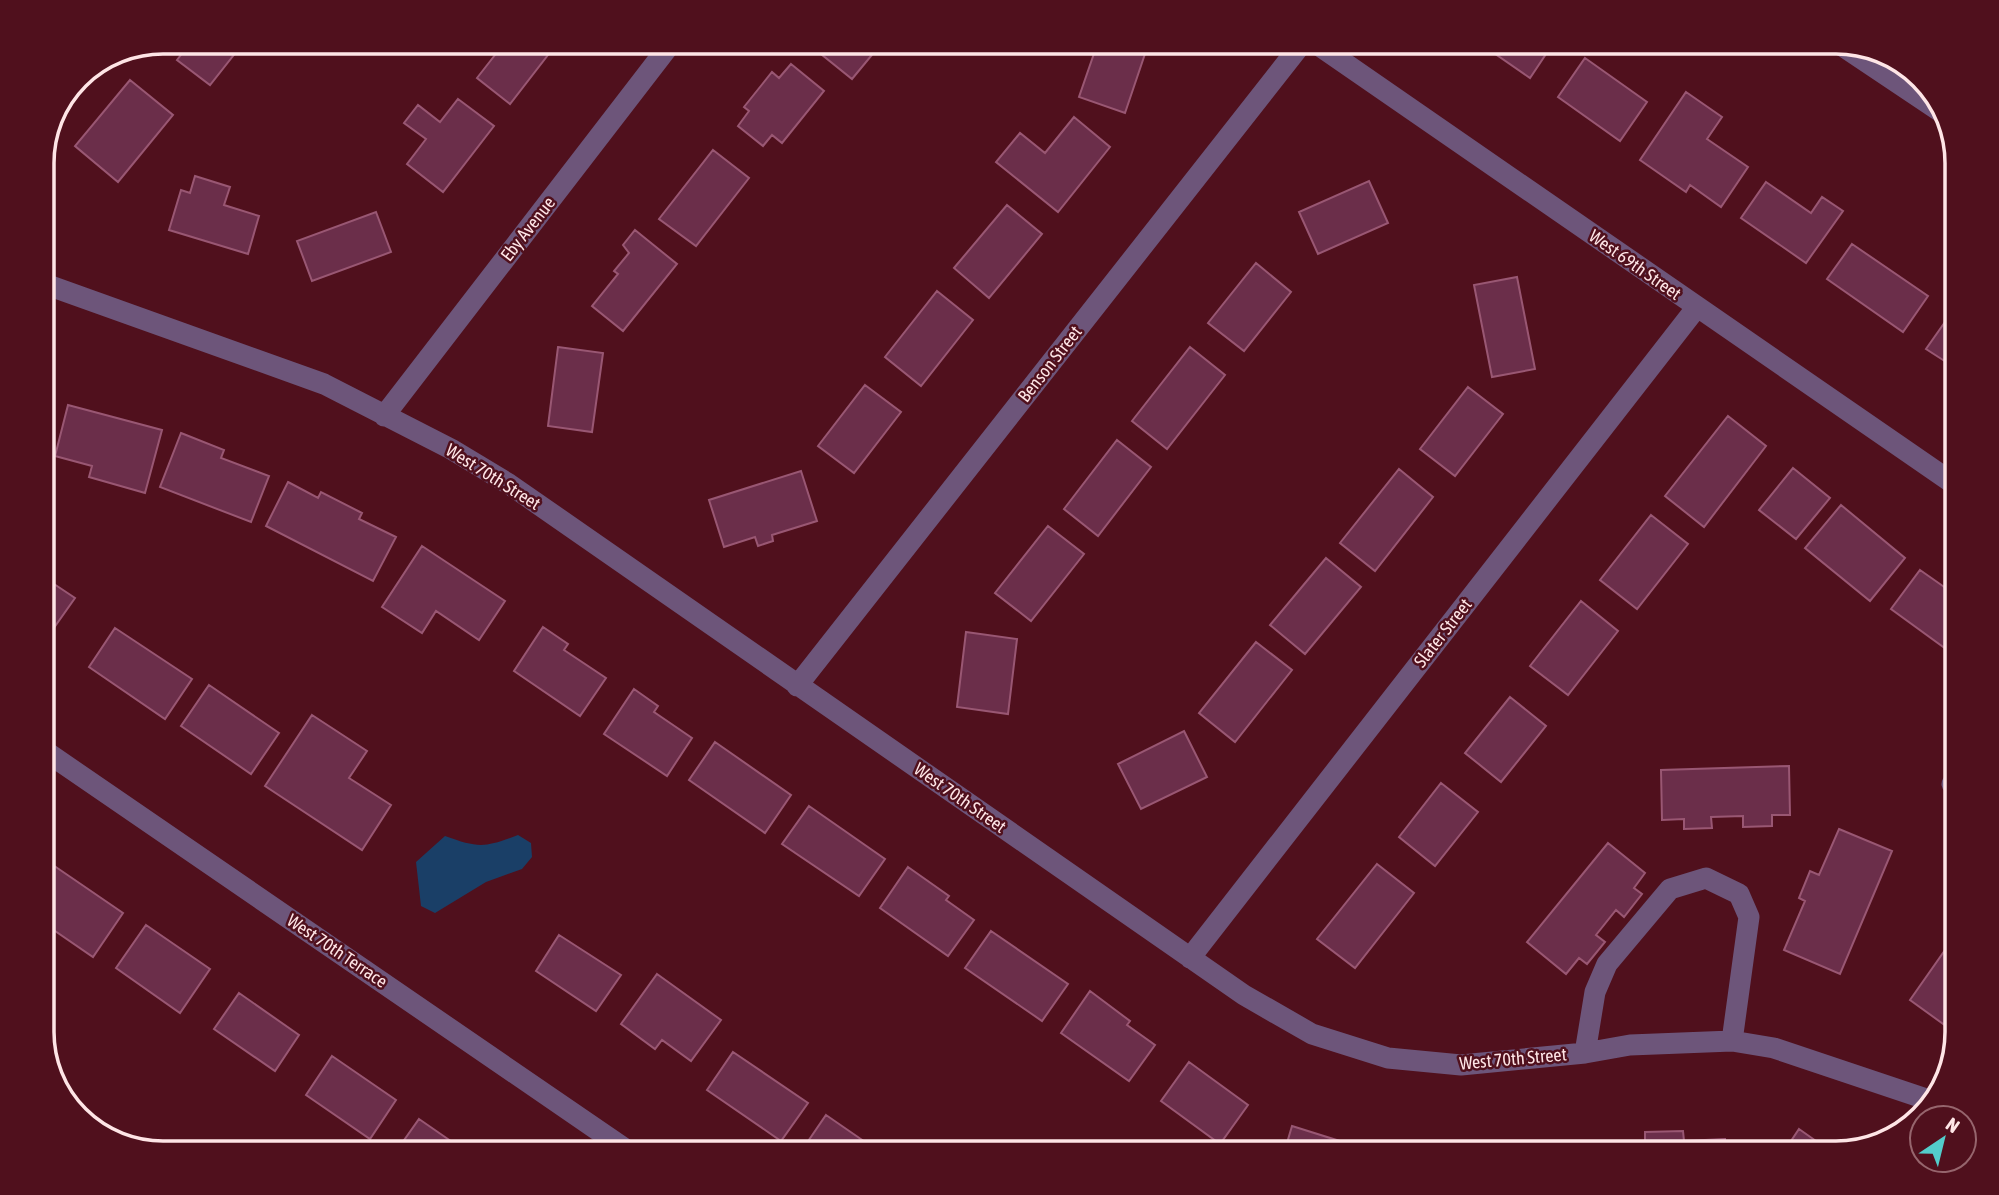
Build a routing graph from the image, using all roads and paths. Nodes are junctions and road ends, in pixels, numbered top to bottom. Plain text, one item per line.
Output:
1 (663, 54) edge
2 (1294, 54) edge
3 (1331, 54) edge
4 (1859, 57) edge
5 (1925, 101) edge
6 (54, 287) edge
7 (1697, 307) junction
8 (384, 416) junction
9 (1945, 478) edge
10 (797, 685) junction
11 (54, 758) edge
12 (1190, 958) junction
13 (1732, 1041) junction
14 (1585, 1053) junction
15 (1922, 1098) edge
16 (613, 1141) edge

1 - 8 street, Eby Avenue
2 - 10 street, Benson Street
3 - 7 street, West 69th Street
4 - 5 street
6 - 8 street, West 70th Street
7 - 9 street, West 69th Street
7 - 12 street, Slater Street
8 - 10 street, West 70th Street
10 - 12 street, West 70th Street
11 - 16 street, West 70th Terrace
12 - 14 street, West 70th Street
13 - 14 street, West 70th Street
13 - 14 street
13 - 15 street, West 70th Street

